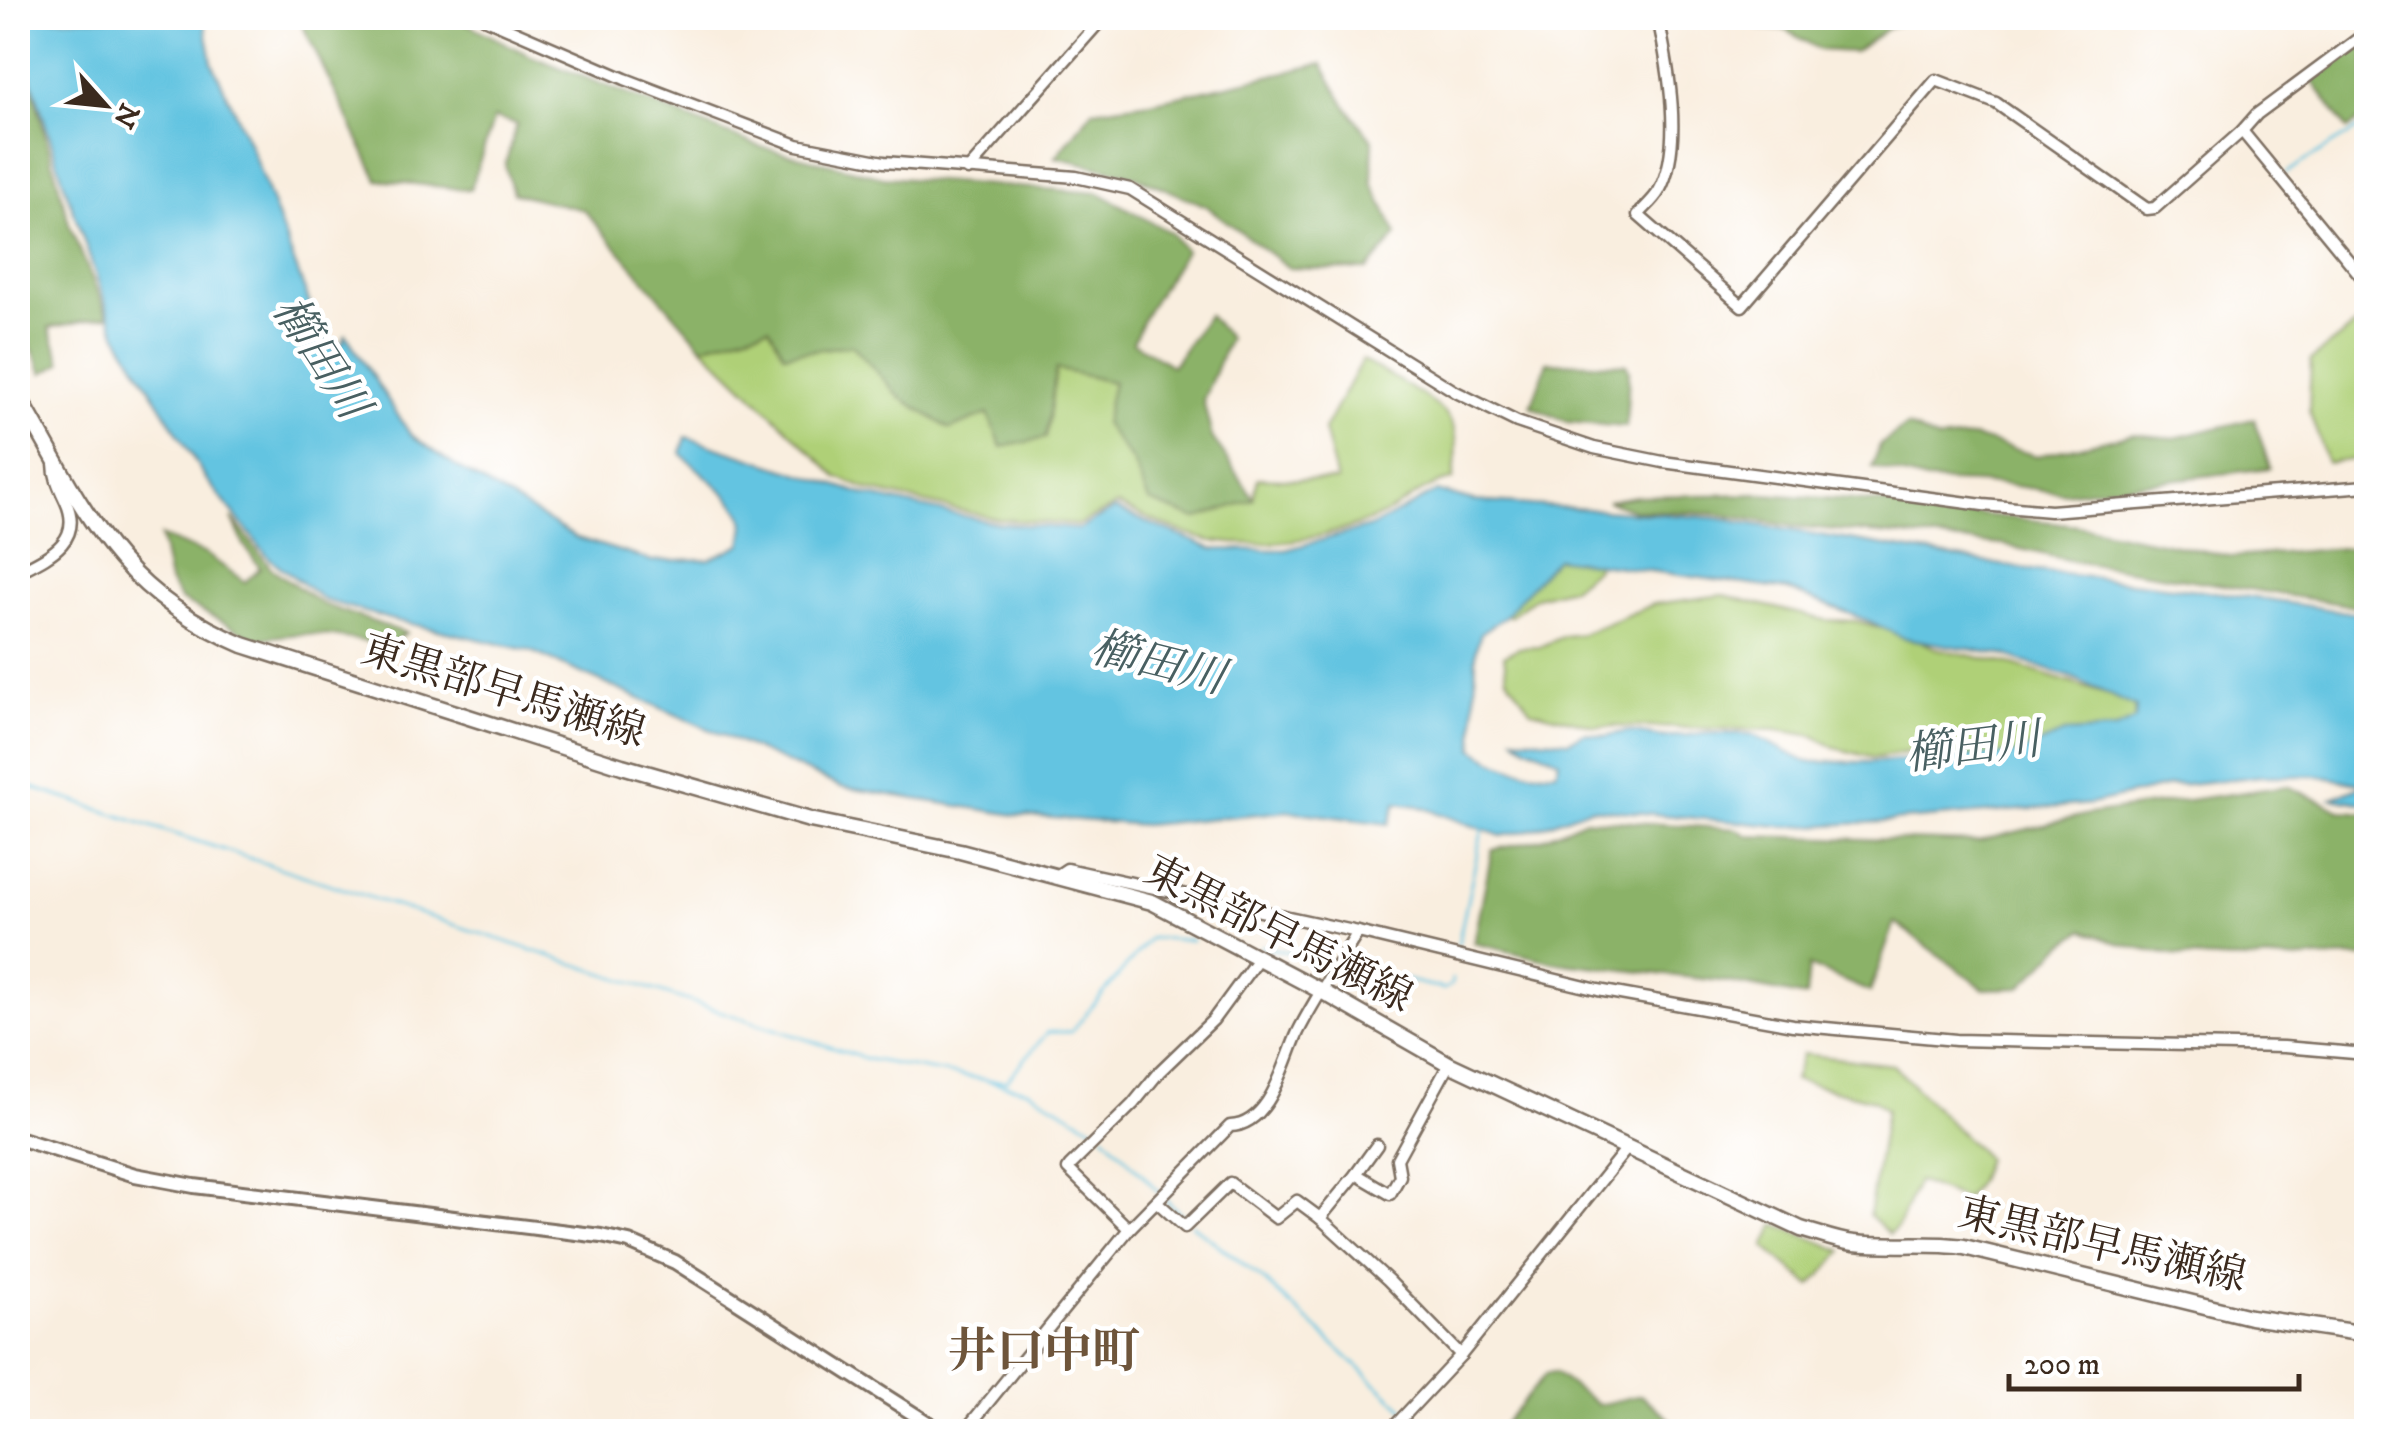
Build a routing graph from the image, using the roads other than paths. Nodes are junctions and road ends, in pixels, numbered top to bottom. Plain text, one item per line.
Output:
1 (484, 18) edge
2 (1103, 18) edge
3 (1658, 18) edge
4 (2355, 18) edge
5 (2242, 132) junction
6 (968, 170) junction
7 (2366, 282) edge
8 (18, 396) edge
9 (54, 457) junction
10 (2366, 486) edge
11 (18, 572) edge
12 (1058, 875) junction
13 (1358, 932) junction
14 (1257, 960) junction
15 (1325, 988) junction
16 (2366, 1054) edge
17 (1449, 1064) junction
18 (18, 1138) edge
19 (1377, 1145) dead end
20 (1628, 1147) junction
21 (1356, 1174) junction
22 (1161, 1198) junction
23 (1320, 1218) junction
24 (1129, 1230) junction
25 (2366, 1334) edge
26 (1461, 1354) junction
27 (942, 1432) edge
28 (964, 1432) edge
29 (1389, 1432) edge

1 - 6 street
2 - 6 street
3 - 5 street
4 - 5 street
5 - 7 street
6 - 10 street
8 - 9 main road, 東黒部早馬瀬線
9 - 11 street
9 - 12 main road, 東黒部早馬瀬線
12 - 13 street
12 - 14 main road, 東黒部早馬瀬線
13 - 15 street
13 - 16 street
14 - 15 main road, 東黒部早馬瀬線
14 - 24 street
15 - 17 main road, 東黒部早馬瀬線
15 - 22 street
17 - 20 main road, 東黒部早馬瀬線
17 - 21 street
18 - 27 street
19 - 21 street
20 - 25 main road, 東黒部早馬瀬線
20 - 26 street
21 - 23 street
22 - 23 street
22 - 24 street
23 - 26 street
24 - 28 street
26 - 29 street

